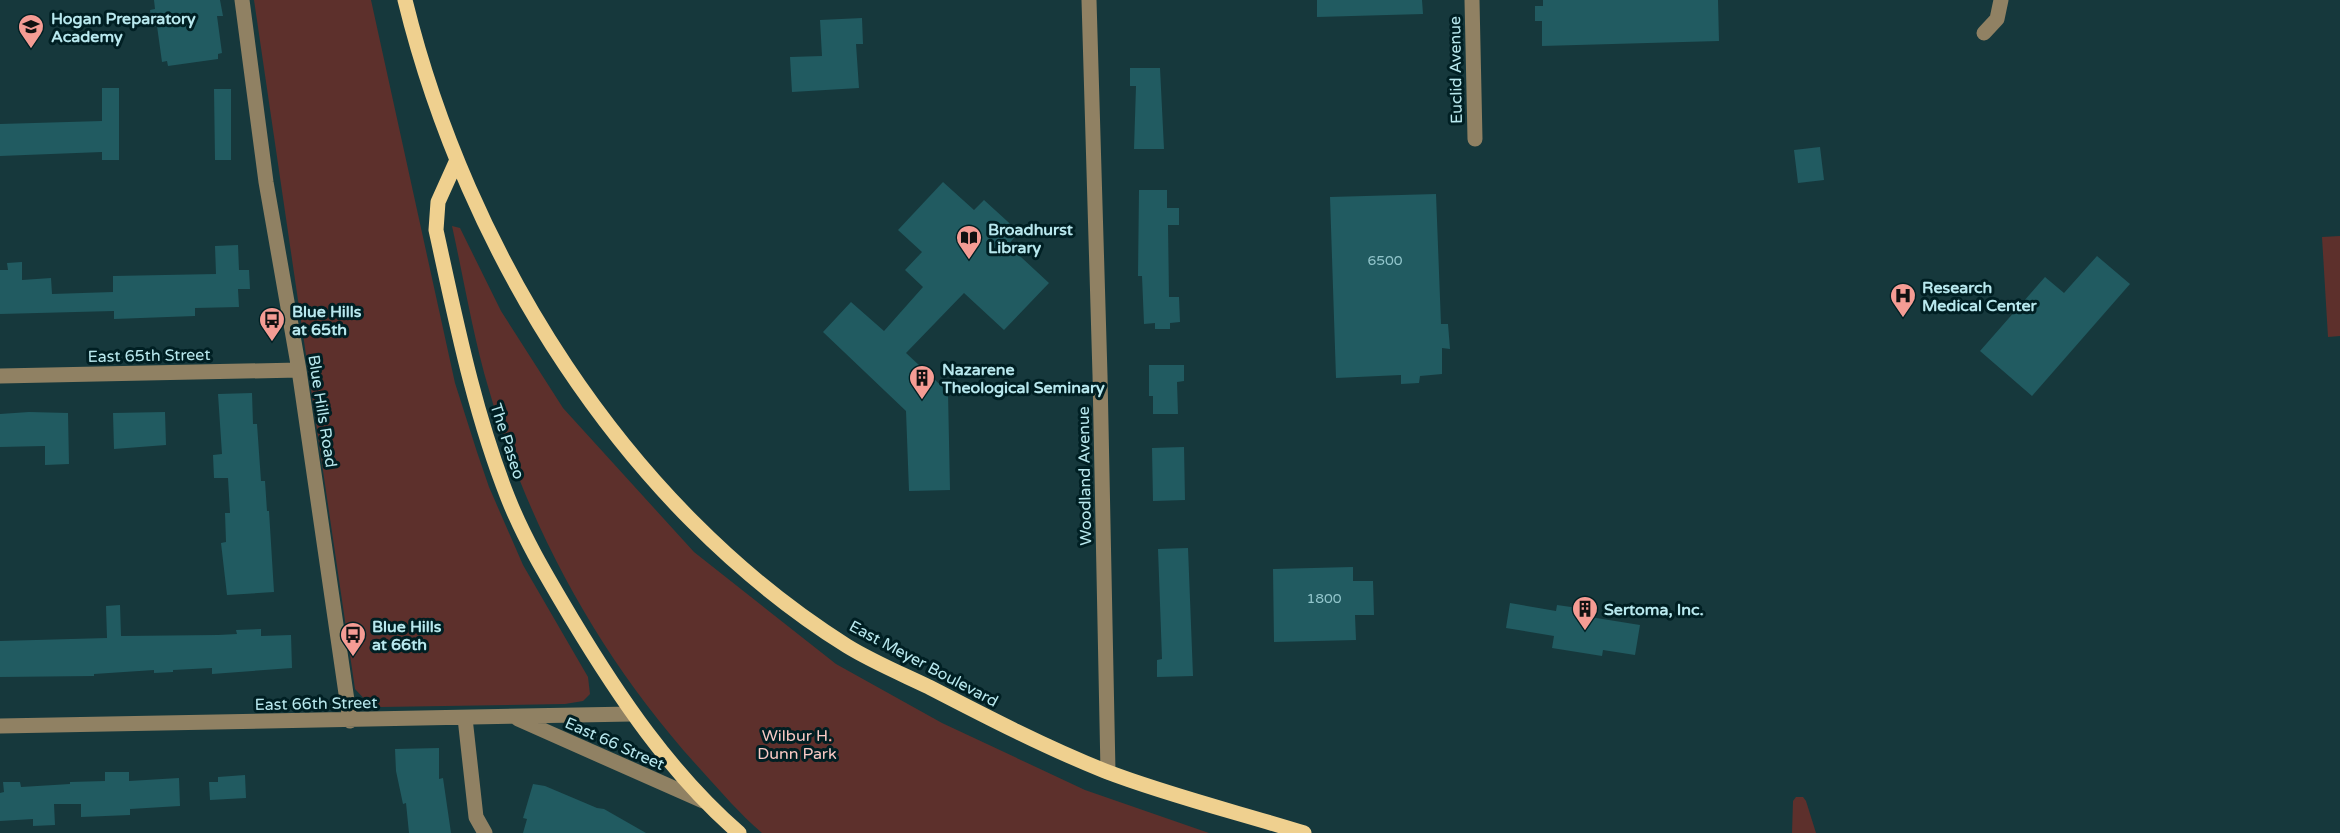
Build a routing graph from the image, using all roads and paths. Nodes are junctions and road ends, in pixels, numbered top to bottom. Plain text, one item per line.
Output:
1 (242, 0) edge
2 (405, 0) edge
3 (1089, 0) edge
4 (1472, 0) edge
5 (2001, 0) edge
6 (1984, 33) dead end
7 (1475, 139) dead end
8 (456, 162) junction
9 (299, 370) junction
10 (0, 376) edge
11 (632, 714) junction
12 (512, 717) junction
13 (465, 718) junction
14 (350, 721) junction
15 (0, 726) edge
16 (1108, 772) junction
17 (703, 801) junction
18 (485, 833) edge
19 (740, 833) edge
20 (1304, 833) edge

1 - 9 street, Blue Hills Road
2 - 8 main road
3 - 16 street, Woodland Avenue
4 - 7 street, Euclid Avenue
5 - 6 street
8 - 11 main road, The Paseo
8 - 16 main road, East Meyer Boulevard
9 - 10 street, East 65th Street
9 - 14 street, Blue Hills Road
11 - 12 street, East 66th Street
11 - 17 main road, The Paseo
12 - 13 street, East 66th Street
12 - 17 street, East 66 Street
13 - 14 street, East 66th Street
13 - 18 street
14 - 15 street, East 66th Street
16 - 20 main road, East Meyer Boulevard
17 - 19 main road, The Paseo

